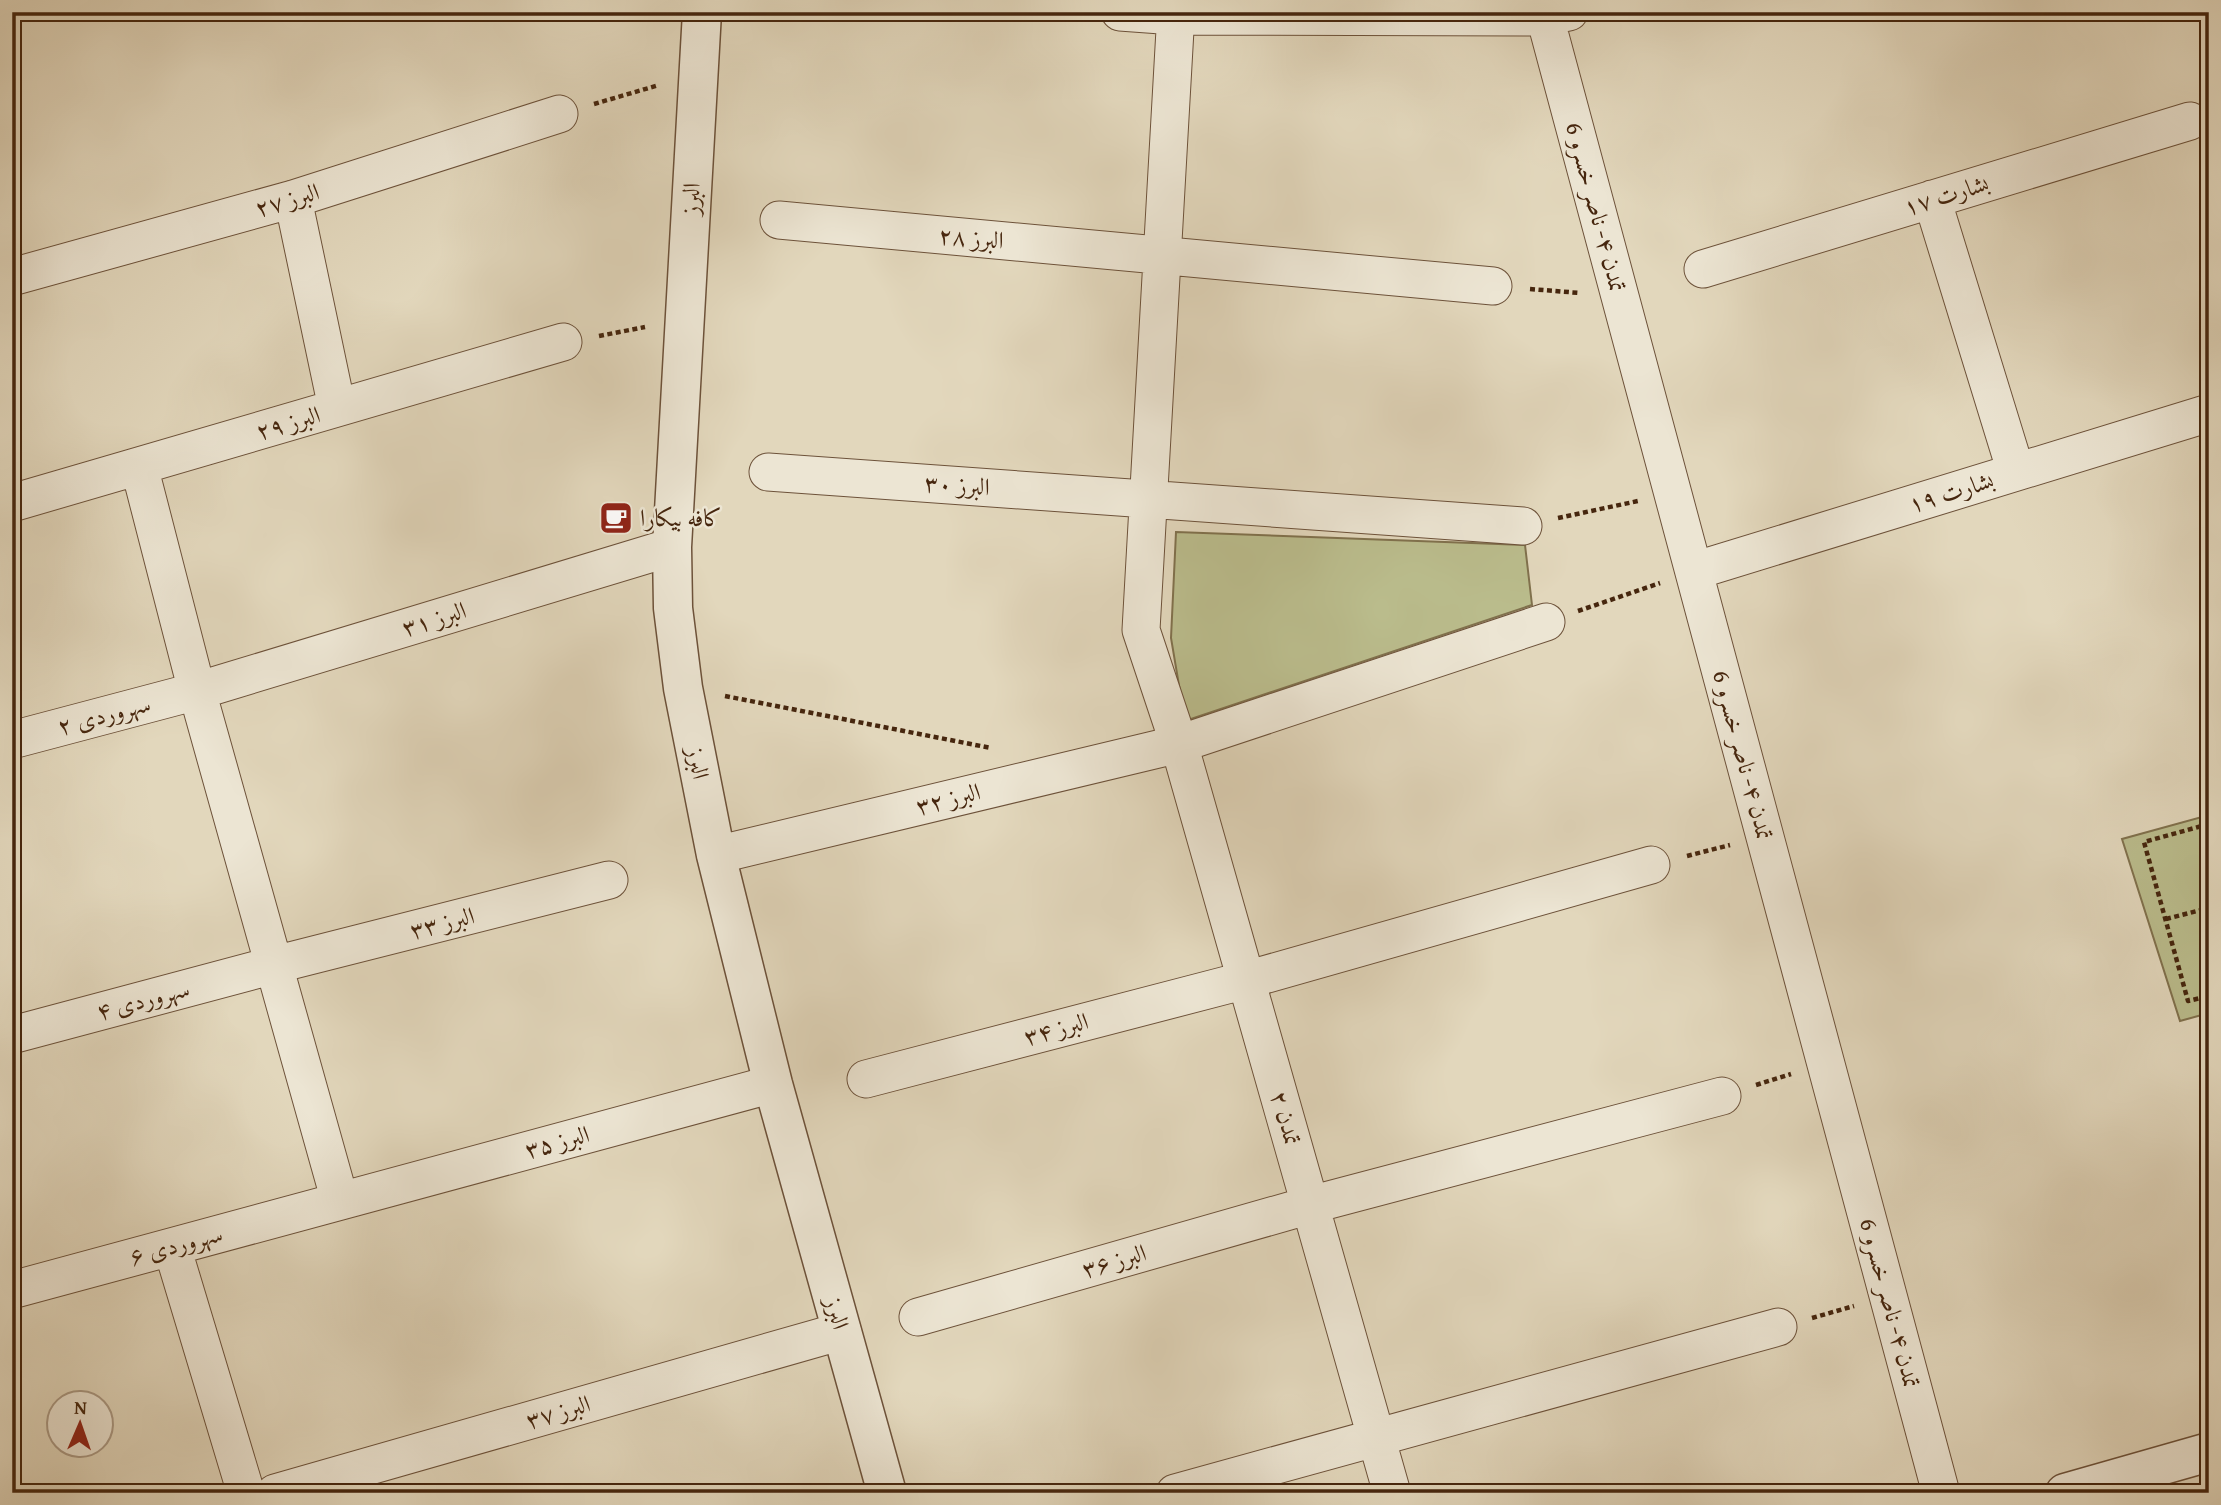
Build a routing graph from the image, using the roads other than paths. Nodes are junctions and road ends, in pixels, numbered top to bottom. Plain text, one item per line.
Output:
1 (702, 12) edge
2 (1120, 12) edge
3 (1176, 14) edge
4 (1557, 15) edge
5 (559, 114) road end
6 (2190, 121) dead end
7 (293, 200) junction
8 (1932, 200) junction
9 (779, 220) dead end
10 (1163, 255) junction
11 (1703, 269) dead end
12 (12, 277) edge
13 (1493, 286) road end
14 (564, 342) road end
15 (337, 408) junction
16 (2209, 413) edge
17 (139, 466) junction
18 (768, 472) dead end
19 (2016, 472) junction
20 (1146, 499) junction
21 (12, 503) edge
22 (1523, 526) road end
23 (672, 547) junction
24 (1694, 571) junction
25 (1546, 622) road end
26 (197, 691) junction
27 (12, 740) edge
28 (1180, 744) junction
29 (716, 855) junction
30 (1651, 865) road end
31 (609, 880) dead end
32 (274, 965) junction
33 (1246, 980) junction
34 (12, 1035) edge
35 (866, 1079) dead end
36 (773, 1084) junction
37 (1721, 1096) road end
38 (340, 1201) junction
39 (1310, 1205) junction
40 (172, 1247) junction
41 (12, 1290) edge
42 (918, 1317) dead end
43 (1778, 1327) road end
44 (842, 1331) junction
45 (1376, 1436) junction
46 (2209, 1452) edge
47 (246, 1493) edge
48 (275, 1493) edge
49 (887, 1493) edge
50 (1175, 1493) edge
51 (1392, 1493) edge
52 (1941, 1493) edge
53 (2065, 1493) edge

1 - 23 street, البرز
2 - 3 street
3 - 4 street
3 - 10 street, تمدن ۲
4 - 24 street, تمدن ۴- ناصر خسرو 6
5 - 7 street, البرز ۲۷
6 - 8 street, بشارت ۱۷
7 - 12 street, البرز ۲۷
7 - 15 street
8 - 11 street, بشارت ۱۷
8 - 19 street
9 - 10 street, البرز ۲۸
10 - 13 street, البرز ۲۸
10 - 20 street, تمدن ۲
14 - 15 street, البرز ۲۹
15 - 17 street, البرز ۲۹
16 - 19 street, بشارت ۱۹
17 - 21 street, البرز ۲۹
17 - 26 street
18 - 20 street, البرز ۳۰
19 - 24 street, بشارت ۱۹
20 - 22 street, البرز ۳۰
20 - 28 street, تمدن ۲
23 - 26 street, البرز ۳۱
23 - 29 street, البرز
24 - 52 street, تمدن ۴- ناصر خسرو 6
25 - 28 street, البرز ۳۲
26 - 27 street, سهروردی ۲
26 - 32 street
28 - 29 street, البرز ۳۲
28 - 33 street, تمدن ۲
29 - 36 street, البرز
30 - 33 street, البرز ۳۴
31 - 32 street, البرز ۳۳
32 - 34 street, سهروردی ۴
32 - 38 street
33 - 35 street, البرز ۳۴
33 - 39 street, تمدن ۲
36 - 38 street, البرز ۳۵
36 - 44 street, البرز
37 - 39 street, البرز ۳۶
38 - 40 street, سهروردی ۶
39 - 42 street, البرز ۳۶
39 - 45 street, تمدن ۲
40 - 41 street, سهروردی ۶
40 - 47 street
43 - 45 street
44 - 48 street, البرز ۳۷
44 - 49 street, البرز
45 - 50 street
45 - 51 street, تمدن ۲
46 - 53 street

